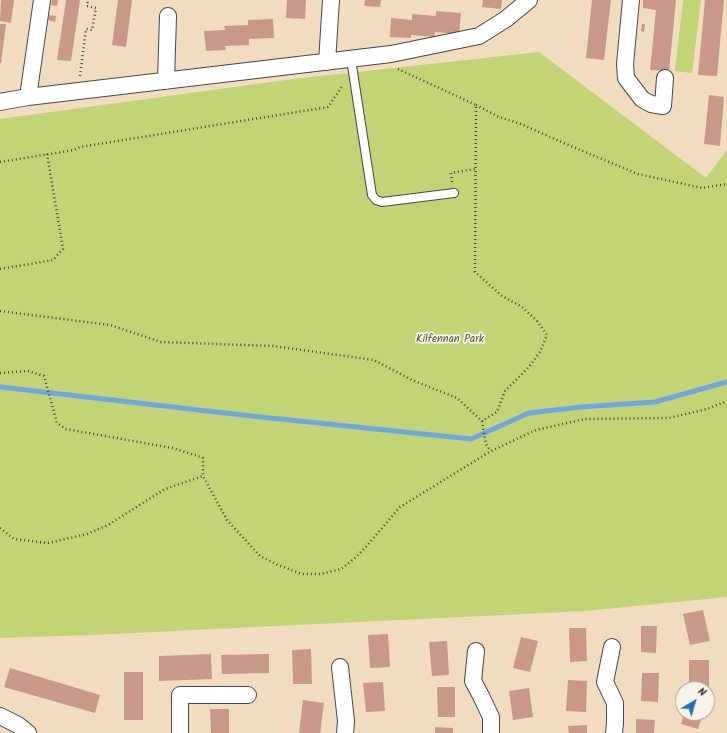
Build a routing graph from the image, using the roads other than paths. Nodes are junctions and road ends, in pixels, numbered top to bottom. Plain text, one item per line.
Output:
1 (42, 0) edge
2 (331, 0) edge
3 (529, 0) edge
4 (631, 0) edge
5 (168, 16) dead end
6 (351, 59) junction
7 (326, 62) junction
8 (665, 78) dead end
9 (166, 81) junction
10 (28, 97) junction
11 (0, 102) edge
12 (454, 193) road end
13 (612, 647) dead end
14 (476, 651) dead end
15 (340, 667) dead end
16 (248, 694) dead end
17 (0, 716) edge
18 (28, 733) edge
19 (180, 733) edge
20 (345, 733) edge
21 (491, 733) edge
22 (614, 733) edge

1 - 10 street
2 - 7 street
3 - 6 street
4 - 8 street
5 - 9 street
6 - 7 street
6 - 12 lane
7 - 9 street
9 - 10 street
10 - 11 street
13 - 22 street
14 - 21 street
15 - 20 street
16 - 19 street
17 - 18 street

